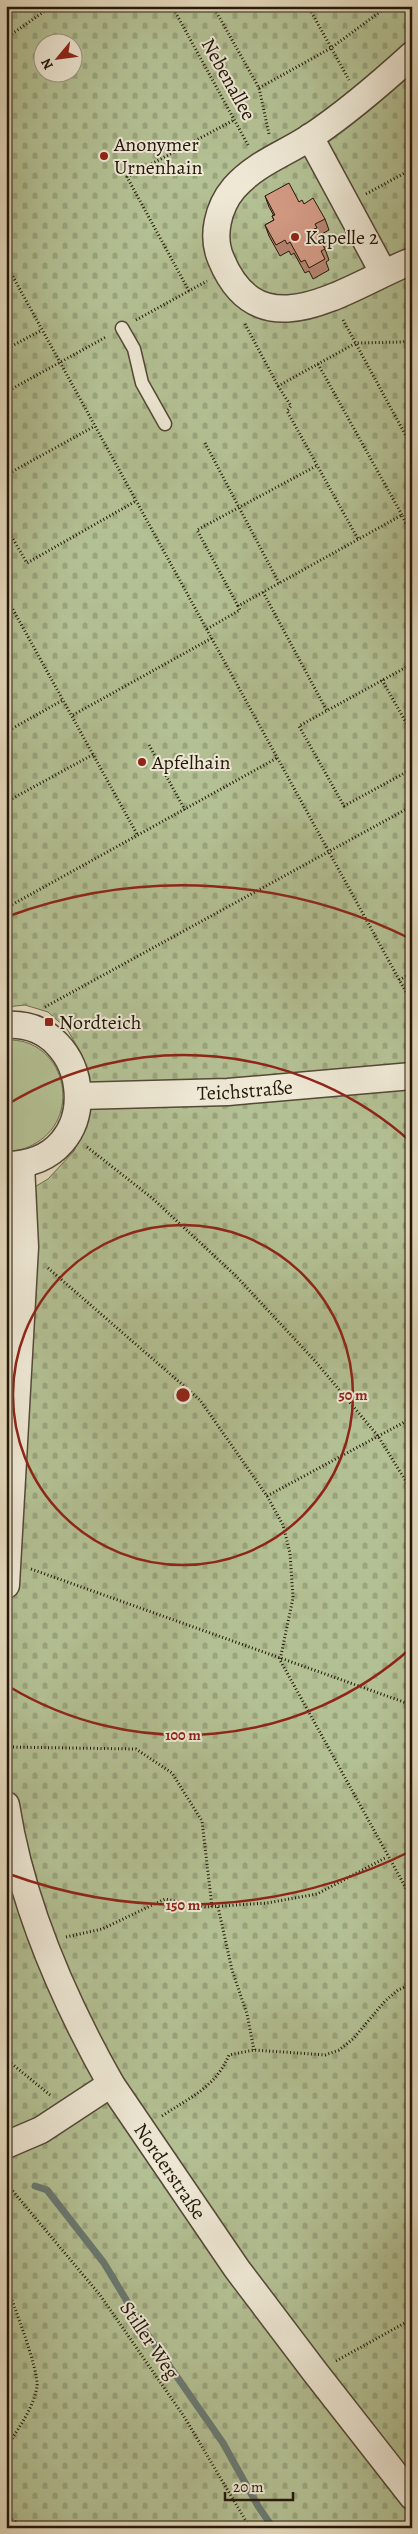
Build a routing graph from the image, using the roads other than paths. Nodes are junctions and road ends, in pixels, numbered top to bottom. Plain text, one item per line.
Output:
1 (412, 55) edge
2 (310, 137) junction
3 (412, 261) edge
4 (383, 272) junction
5 (122, 328) dead end
6 (165, 424) dead end
7 (9, 1025) edge
8 (412, 1076) edge
9 (79, 1096) junction
10 (13, 1165) edge
11 (7, 1573) edge
12 (6, 1805) edge
13 (111, 2084) junction
14 (6, 2145) edge
15 (412, 2496) edge

1 - 2 street
2 - 4 street
2 - 4 street
3 - 4 street
5 - 6 lane
7 - 9 street
8 - 9 street, Teichstraße
9 - 10 street
10 - 11 street
12 - 13 street, Norderstraße
13 - 14 street
13 - 15 street, Norderstraße

